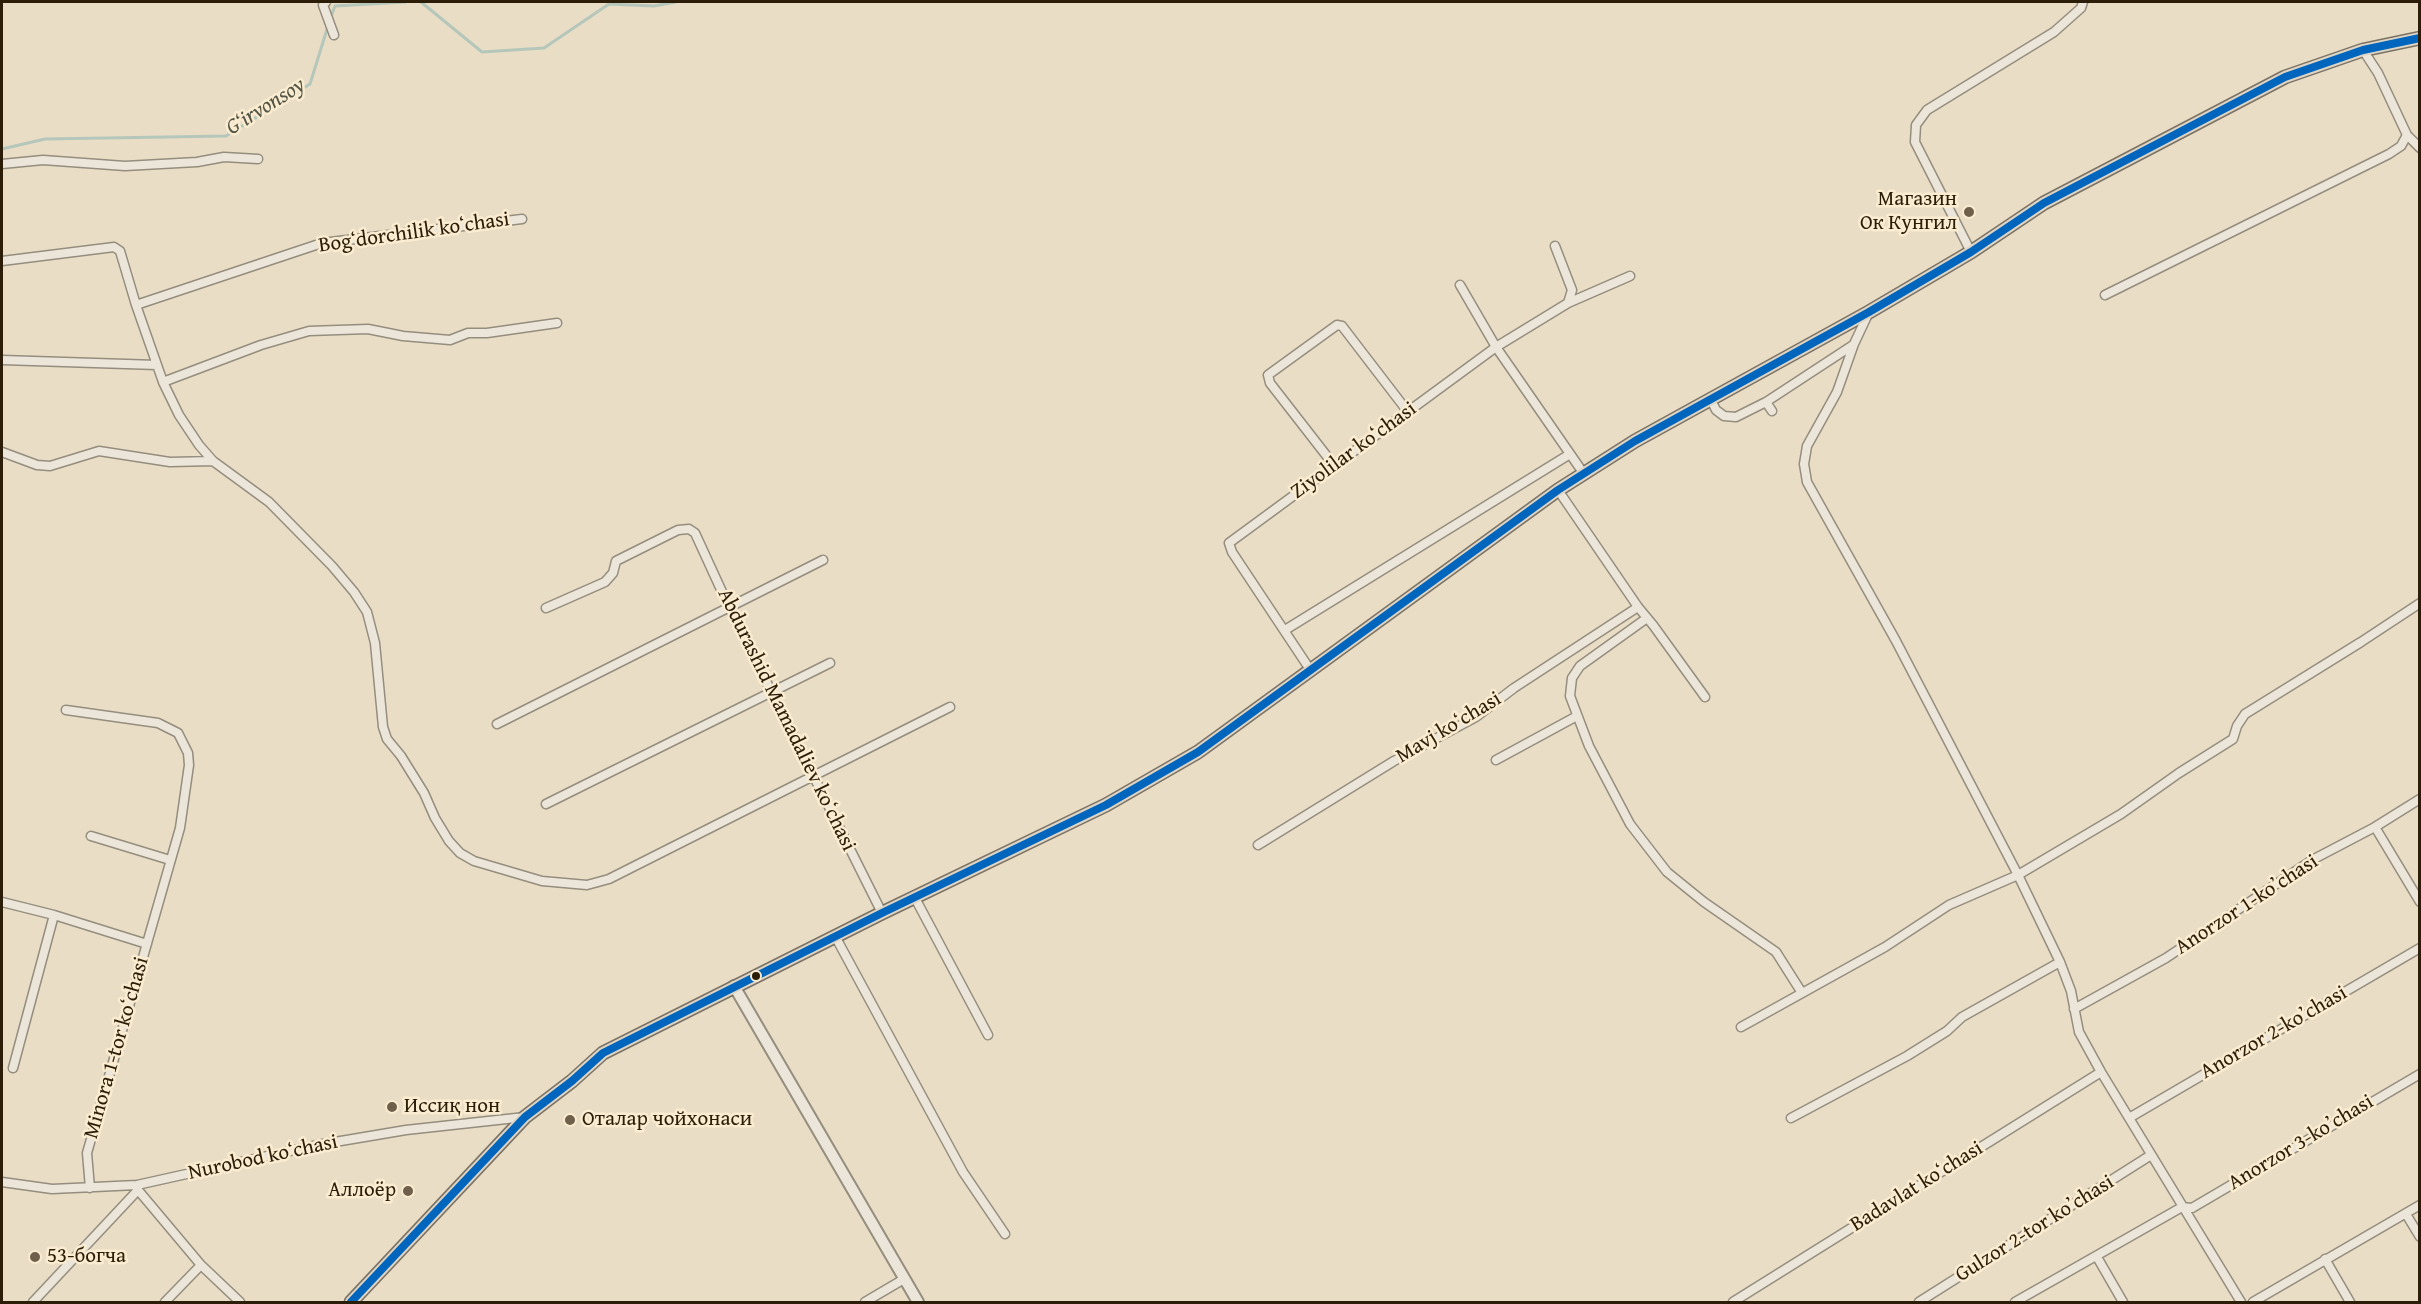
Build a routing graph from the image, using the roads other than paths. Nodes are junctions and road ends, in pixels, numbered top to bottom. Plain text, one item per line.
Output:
1 (326, 2) edge
2 (2083, 2) edge
3 (334, 35) dead end
4 (2420, 38) edge
5 (2363, 50) junction
6 (2407, 135) junction
7 (2420, 147) edge
8 (258, 159) dead end
9 (2, 164) edge
10 (522, 219) dead end
11 (1555, 246) dead end
12 (1971, 252) junction
13 (2, 261) edge
14 (1630, 276) dead end
15 (1460, 285) dead end
16 (2105, 295) dead end
17 (1568, 303) junction
18 (136, 305) junction
19 (1869, 312) junction
20 (557, 323) dead end
21 (1854, 344) junction
22 (1496, 347) junction
23 (2, 360) edge
24 (157, 365) junction
25 (163, 382) junction
26 (1711, 400) junction
27 (1766, 402) junction
28 (1772, 411) dead end
29 (1408, 412) junction
30 (2, 452) edge
31 (1570, 454) junction
32 (213, 461) junction
33 (1333, 464) junction
34 (1584, 474) junction
35 (1558, 490) junction
36 (823, 560) dead end
37 (2420, 603) edge
38 (729, 607) junction
39 (1638, 607) junction
40 (546, 608) dead end
41 (1647, 618) junction
42 (1285, 630) junction
43 (830, 663) dead end
44 (1311, 671) junction
45 (772, 693) junction
46 (1705, 698) dead end
47 (950, 707) dead end
48 (66, 710) dead end
49 (1577, 716) junction
50 (497, 724) dead end
51 (1496, 760) dead end
52 (814, 776) junction
53 (2420, 799) edge
54 (546, 804) dead end
55 (2375, 827) junction
56 (91, 836) dead end
57 (1258, 845) dead end
58 (170, 860) junction
59 (2018, 875) junction
60 (915, 898) junction
61 (2, 902) edge
62 (2420, 902) edge
63 (882, 913) junction
64 (54, 915) junction
65 (834, 936) junction
66 (147, 944) junction
67 (2420, 948) edge
68 (2060, 962) junction
69 (734, 986) junction
70 (1802, 993) junction
71 (2074, 1009) junction
72 (1741, 1028) dead end
73 (988, 1035) dead end
74 (13, 1068) dead end
75 (2101, 1072) junction
76 (2420, 1074) edge
77 (525, 1117) junction
78 (1791, 1118) dead end
79 (2129, 1118) junction
80 (2151, 1155) junction
81 (2, 1182) edge
82 (90, 1188) junction
83 (137, 1188) junction
84 (2420, 1205) edge
85 (2182, 1207) junction
86 (2406, 1214) junction
87 (1005, 1234) dead end
88 (2420, 1237) edge
89 (2097, 1257) junction
90 (2325, 1259) junction
91 (201, 1265) junction
92 (904, 1279) junction
93 (33, 1302) edge
94 (165, 1302) edge
95 (240, 1302) edge
96 (351, 1302) edge
97 (865, 1302) edge
98 (918, 1302) edge
99 (1732, 1302) edge
100 (1919, 1302) edge
101 (2015, 1302) edge
102 (2123, 1302) edge
103 (2241, 1302) edge
104 (2253, 1302) edge
105 (2350, 1302) edge

1 - 3 street
2 - 12 street
4 - 5 main road
5 - 6 street
5 - 12 main road
6 - 7 street
6 - 16 street
8 - 9 street
10 - 18 street, Bogʻdorchilik koʻchasi
11 - 17 street
12 - 19 main road
13 - 18 street
14 - 17 street, Ziyolilar koʻchasi
15 - 22 street
17 - 22 street, Ziyolilar koʻchasi
18 - 24 street
19 - 21 street
19 - 26 main road
20 - 25 street
21 - 27 street
21 - 59 street
22 - 29 street, Ziyolilar koʻchasi
22 - 31 street
23 - 24 street
24 - 25 street
25 - 32 street
26 - 27 street
26 - 34 main road
27 - 28 street
29 - 33 street, Ziyolilar koʻchasi
29 - 33 street
30 - 32 street
31 - 34 street
31 - 42 street
32 - 52 street
33 - 42 street, Ziyolilar koʻchasi
34 - 35 main road
35 - 39 street
35 - 44 main road
36 - 38 street
37 - 59 street
38 - 40 street, Abdurashid Mamadaliev koʻchasi
38 - 45 street, Abdurashid Mamadaliev koʻchasi
38 - 50 street
39 - 41 street
39 - 57 street, Mavj koʻchasi
41 - 46 street
41 - 49 street
42 - 44 street
43 - 45 street
44 - 60 main road
45 - 52 street, Abdurashid Mamadaliev koʻchasi
45 - 54 street
47 - 52 street
48 - 58 street, Minora 1-tor koʻchasi
49 - 51 street
49 - 70 street
52 - 63 street, Abdurashid Mamadaliev koʻchasi
53 - 55 street, Аnorzor 1-koʼchasi
55 - 62 street
55 - 71 street, Аnorzor 1-koʼchasi
56 - 58 street
58 - 66 street, Minora 1-tor koʻchasi
59 - 68 street
59 - 70 street
60 - 63 main road
60 - 73 street
61 - 64 street, Minora 1-tor koʻchasi
63 - 65 main road
64 - 66 street, Minora 1-tor koʻchasi
64 - 74 street
65 - 69 main road
65 - 87 street
66 - 82 street, Minora 1-tor koʻchasi
67 - 79 street, Аnorzor 2-koʼchasi
68 - 71 street
68 - 78 street
69 - 77 main road
69 - 92 street
70 - 72 street
71 - 75 street
75 - 79 street
75 - 99 street, Badavlat koʻchasi
76 - 85 street, Аnorzor 3-koʼchasi
77 - 83 street, Nurobod koʻchasi
77 - 96 main road
79 - 80 street
80 - 85 street
80 - 100 street, Gulzor 2-tor koʼchasi
81 - 82 street, Nurobod koʻchasi
82 - 83 street, Nurobod koʻchasi
83 - 91 street
83 - 93 street
84 - 86 street
85 - 89 street, Аnorzor 3-koʼchasi
85 - 103 street
86 - 88 street
86 - 90 street
89 - 101 street, Аnorzor 3-koʼchasi
89 - 102 street
90 - 104 street
90 - 105 street
91 - 94 street
91 - 95 street
92 - 97 street
92 - 98 street

